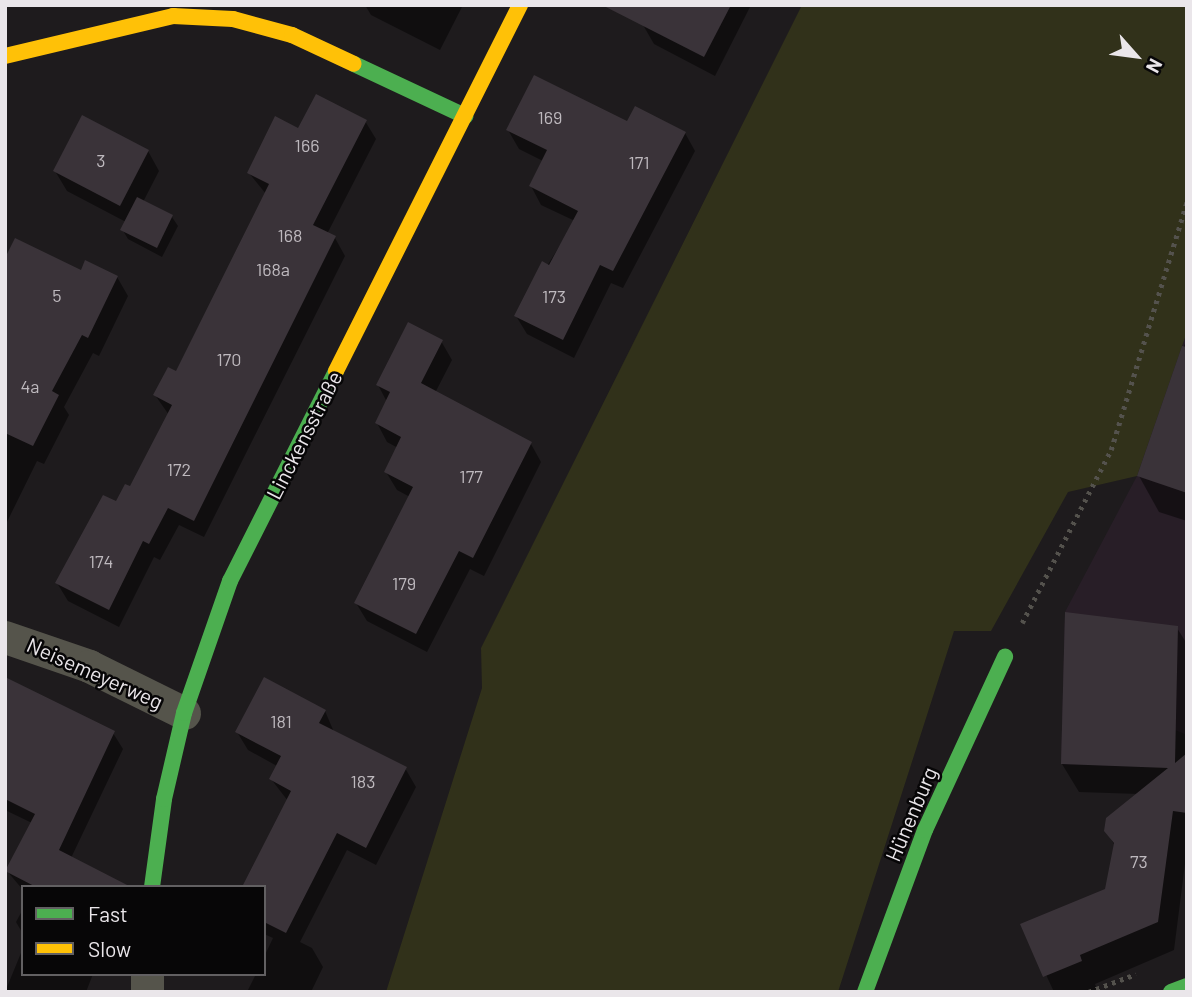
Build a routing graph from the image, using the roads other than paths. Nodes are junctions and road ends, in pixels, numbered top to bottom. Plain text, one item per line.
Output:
1 (520, 5) edge
2 (5, 56) edge
3 (465, 116) junction
4 (5, 637) edge
5 (1005, 657) road end
6 (184, 713) junction
7 (152, 885) edge
8 (1187, 986) edge
9 (864, 992) edge
10 (1171, 992) edge

1 - 3 street, Linckensstraße
2 - 3 street
3 - 6 street, Linckensstraße
4 - 6 street, Neisemeyerweg
5 - 9 street, Hünenburg
6 - 7 street, Linckensstraße
8 - 10 street

